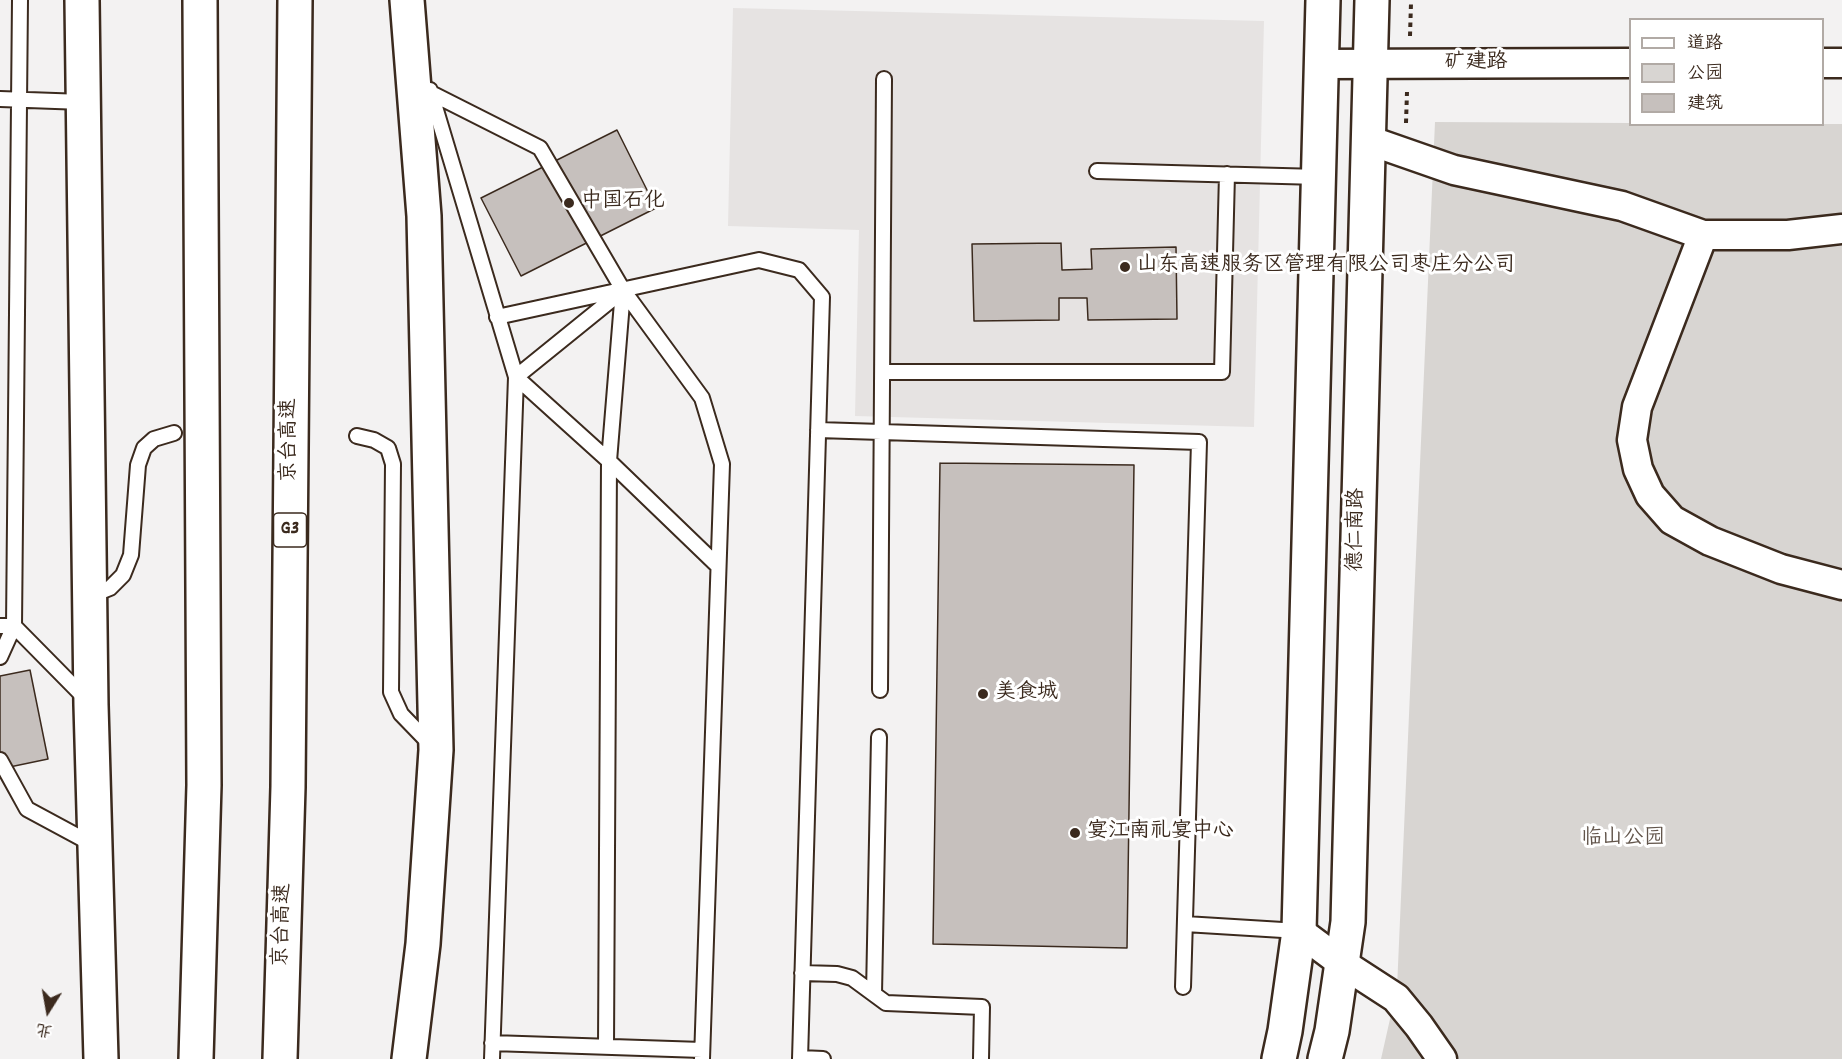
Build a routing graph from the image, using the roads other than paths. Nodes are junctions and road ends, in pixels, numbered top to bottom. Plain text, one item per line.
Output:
1 (20, 0) edge
2 (82, 0) edge
3 (200, 0) edge
4 (295, 0) edge
5 (406, 0) edge
6 (1323, 0) edge
7 (1372, 0) edge
8 (410, 33) junction
9 (1629, 63) edge
10 (1824, 63) edge
11 (1842, 63) edge
12 (1322, 64) junction
13 (1370, 64) junction
14 (884, 79) dead end
15 (431, 93) junction
16 (0, 99) edge
17 (19, 100) junction
18 (83, 102) junction
19 (1368, 140) junction
20 (1097, 171) dead end
21 (1227, 174) junction
22 (1319, 177) junction
23 (1842, 229) edge
24 (1703, 235) junction
25 (623, 290) junction
26 (497, 317) junction
27 (883, 372) junction
28 (516, 377) junction
29 (818, 430) junction
30 (882, 432) junction
31 (174, 433) dead end
32 (357, 436) dead end
33 (609, 461) junction
34 (718, 566) junction
35 (1842, 585) edge
36 (89, 596) junction
37 (7, 626) edge
38 (0, 657) edge
39 (880, 690) dead end
40 (91, 705) junction
41 (879, 738) dead end
42 (436, 750) junction
43 (0, 760) edge
44 (95, 846) junction
45 (1185, 924) junction
46 (1299, 931) junction
47 (1342, 963) junction
48 (802, 973) junction
49 (1183, 987) dead end
50 (874, 994) junction
51 (492, 1043) junction
52 (606, 1047) junction
53 (702, 1055) edge
54 (800, 1058) edge
55 (101, 1059) edge
56 (196, 1059) edge
57 (280, 1059) edge
58 (409, 1059) edge
59 (492, 1059) edge
60 (823, 1059) edge
61 (981, 1059) edge
62 (1279, 1059) edge
63 (1325, 1059) edge
64 (1442, 1059) edge

1 - 17 lane
2 - 18 main road
3 - 56 main road
4 - 57 main road, 京台高速 / G3
5 - 8 main road
6 - 12 main road
7 - 13 main road, 德仁南路
8 - 15 lane
8 - 42 main road
9 - 13 street, 矿建路
10 - 11 street
12 - 13 street, 矿建路
12 - 22 main road
13 - 19 main road, 德仁南路
14 - 27 lane
15 - 25 lane
15 - 26 lane
16 - 17 lane
17 - 18 lane
17 - 37 lane
18 - 36 main road
19 - 24 street
19 - 47 main road, 德仁南路
20 - 21 lane
21 - 22 lane
21 - 27 lane
22 - 46 main road
23 - 24 street
24 - 35 street
25 - 26 lane
25 - 28 lane
25 - 29 lane
25 - 33 lane
25 - 34 lane
26 - 28 lane
27 - 30 lane
28 - 33 lane
28 - 51 lane
29 - 30 lane
29 - 48 lane
30 - 39 lane
30 - 45 lane
31 - 36 lane
32 - 42 lane
33 - 34 lane
33 - 52 lane
34 - 53 lane
36 - 40 main road
37 - 38 lane
37 - 40 lane
40 - 44 main road
41 - 50 lane
42 - 58 main road
43 - 44 lane
44 - 55 main road
45 - 46 lane
45 - 49 lane
46 - 47 street
46 - 62 main road
47 - 63 main road, 德仁南路
47 - 64 street
48 - 50 lane
48 - 54 lane
50 - 61 lane
51 - 52 lane
51 - 59 lane
52 - 53 lane
54 - 60 lane

